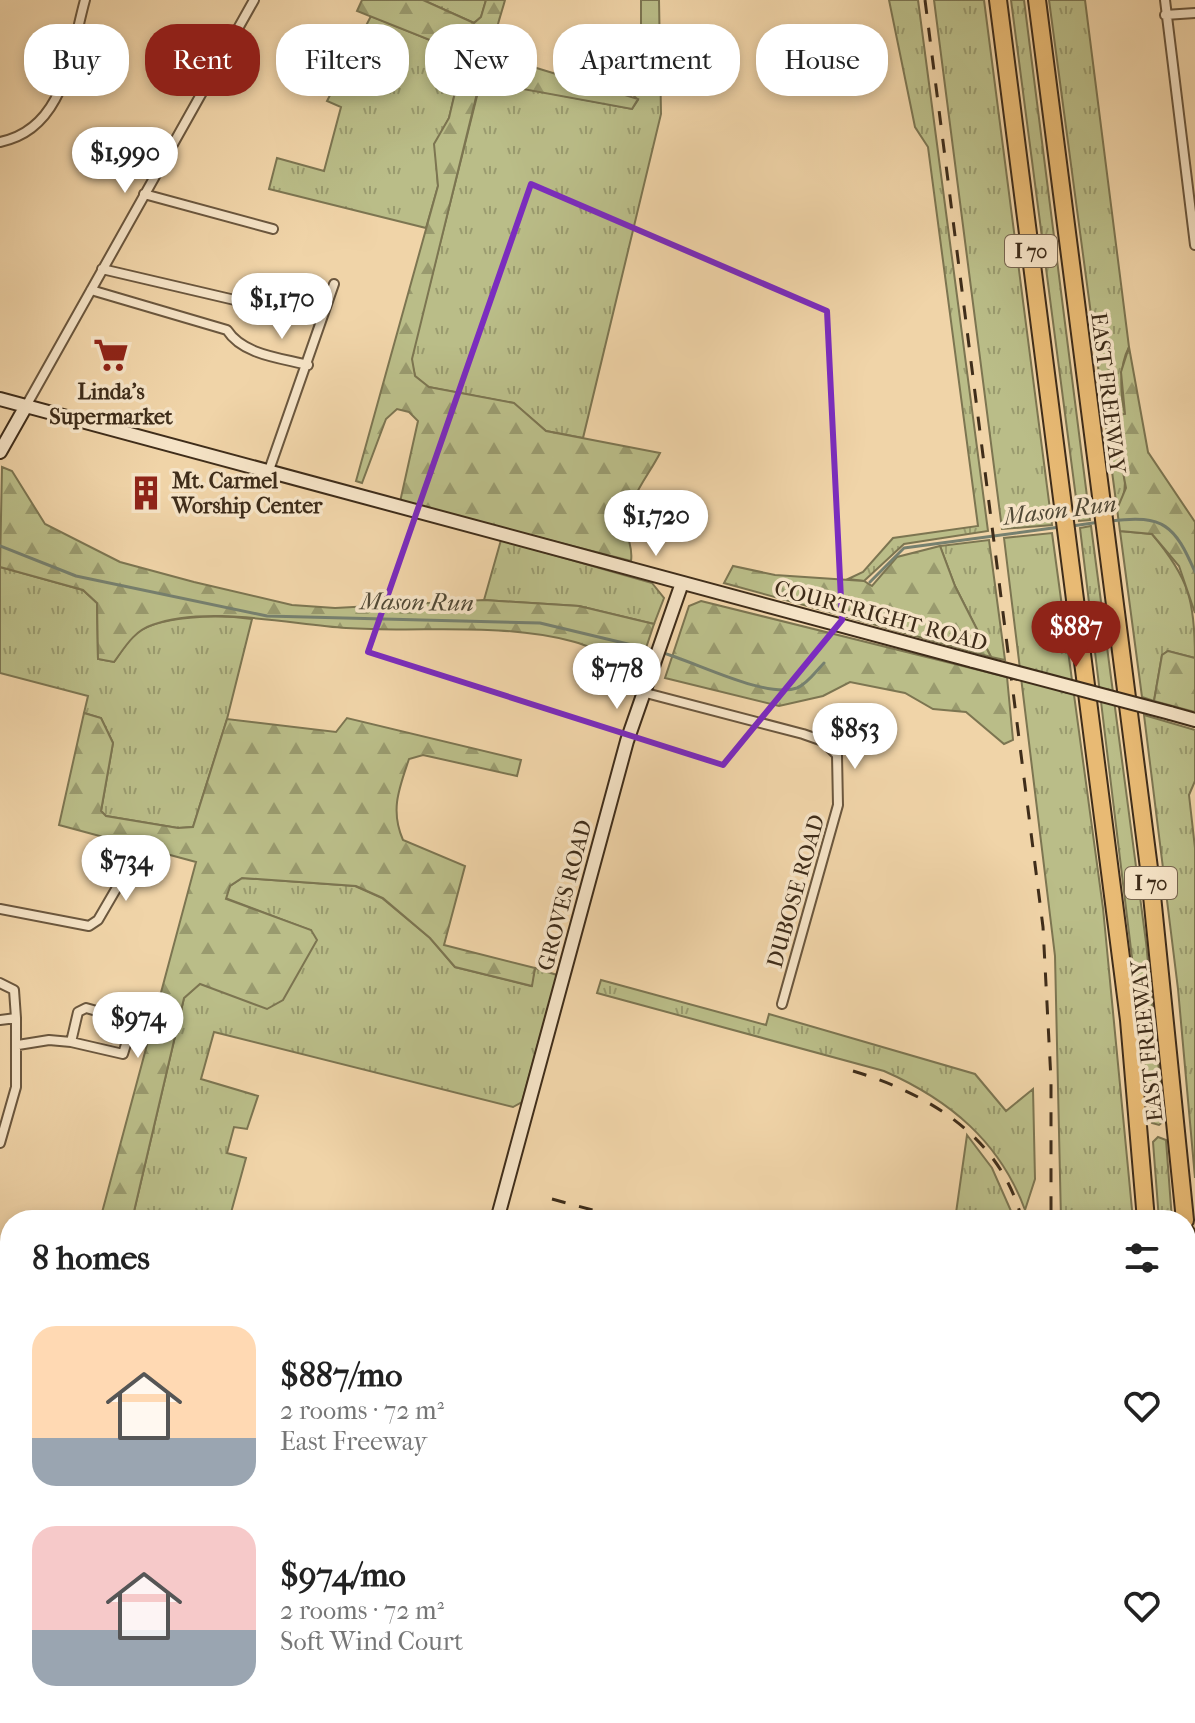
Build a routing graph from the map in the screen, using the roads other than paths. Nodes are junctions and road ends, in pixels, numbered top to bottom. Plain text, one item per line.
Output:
1 (85, 0) edge
2 (254, 0) edge
3 (998, 0) edge
4 (1037, 0) edge
5 (1165, 0) edge
6 (1195, 13) edge
7 (1165, 15) junction
8 (4, 141) edge
9 (144, 194) junction
10 (273, 229) dead end
11 (1195, 245) edge
12 (102, 269) junction
13 (334, 284) dead end
14 (91, 290) junction
15 (239, 301) dead end
16 (308, 365) junction
17 (0, 399) edge
18 (26, 406) junction
19 (0, 452) edge
20 (268, 473) junction
21 (682, 583) junction
22 (642, 692) junction
23 (1195, 720) edge
24 (137, 853) dead end
25 (0, 909) edge
26 (0, 983) edge
27 (782, 1004) dead end
28 (16, 1018) junction
29 (0, 1020) edge
30 (71, 1042) junction
31 (18, 1045) junction
32 (0, 1143) edge
33 (500, 1210) edge
34 (1145, 1210) edge
35 (1184, 1210) edge

1 - 8 street
2 - 9 street
3 - 34 highway, EAST FREEWAY / I 70
4 - 35 highway, EAST FREEWAY / I 70
5 - 7 street
6 - 7 street
7 - 11 street
9 - 10 street
9 - 12 street
12 - 14 street
12 - 15 street
13 - 16 street
14 - 16 street
14 - 18 street
16 - 20 street
17 - 18 street, COURTRIGHT ROAD
18 - 19 street
18 - 20 street, COURTRIGHT ROAD
20 - 21 street, COURTRIGHT ROAD
21 - 22 street, GROVES ROAD
21 - 23 street, COURTRIGHT ROAD, bridge
22 - 27 street, DUBOSE ROAD
22 - 33 street, GROVES ROAD
24 - 25 street
26 - 28 street
28 - 29 street
28 - 31 street
30 - 30 street
30 - 31 street
31 - 32 street

